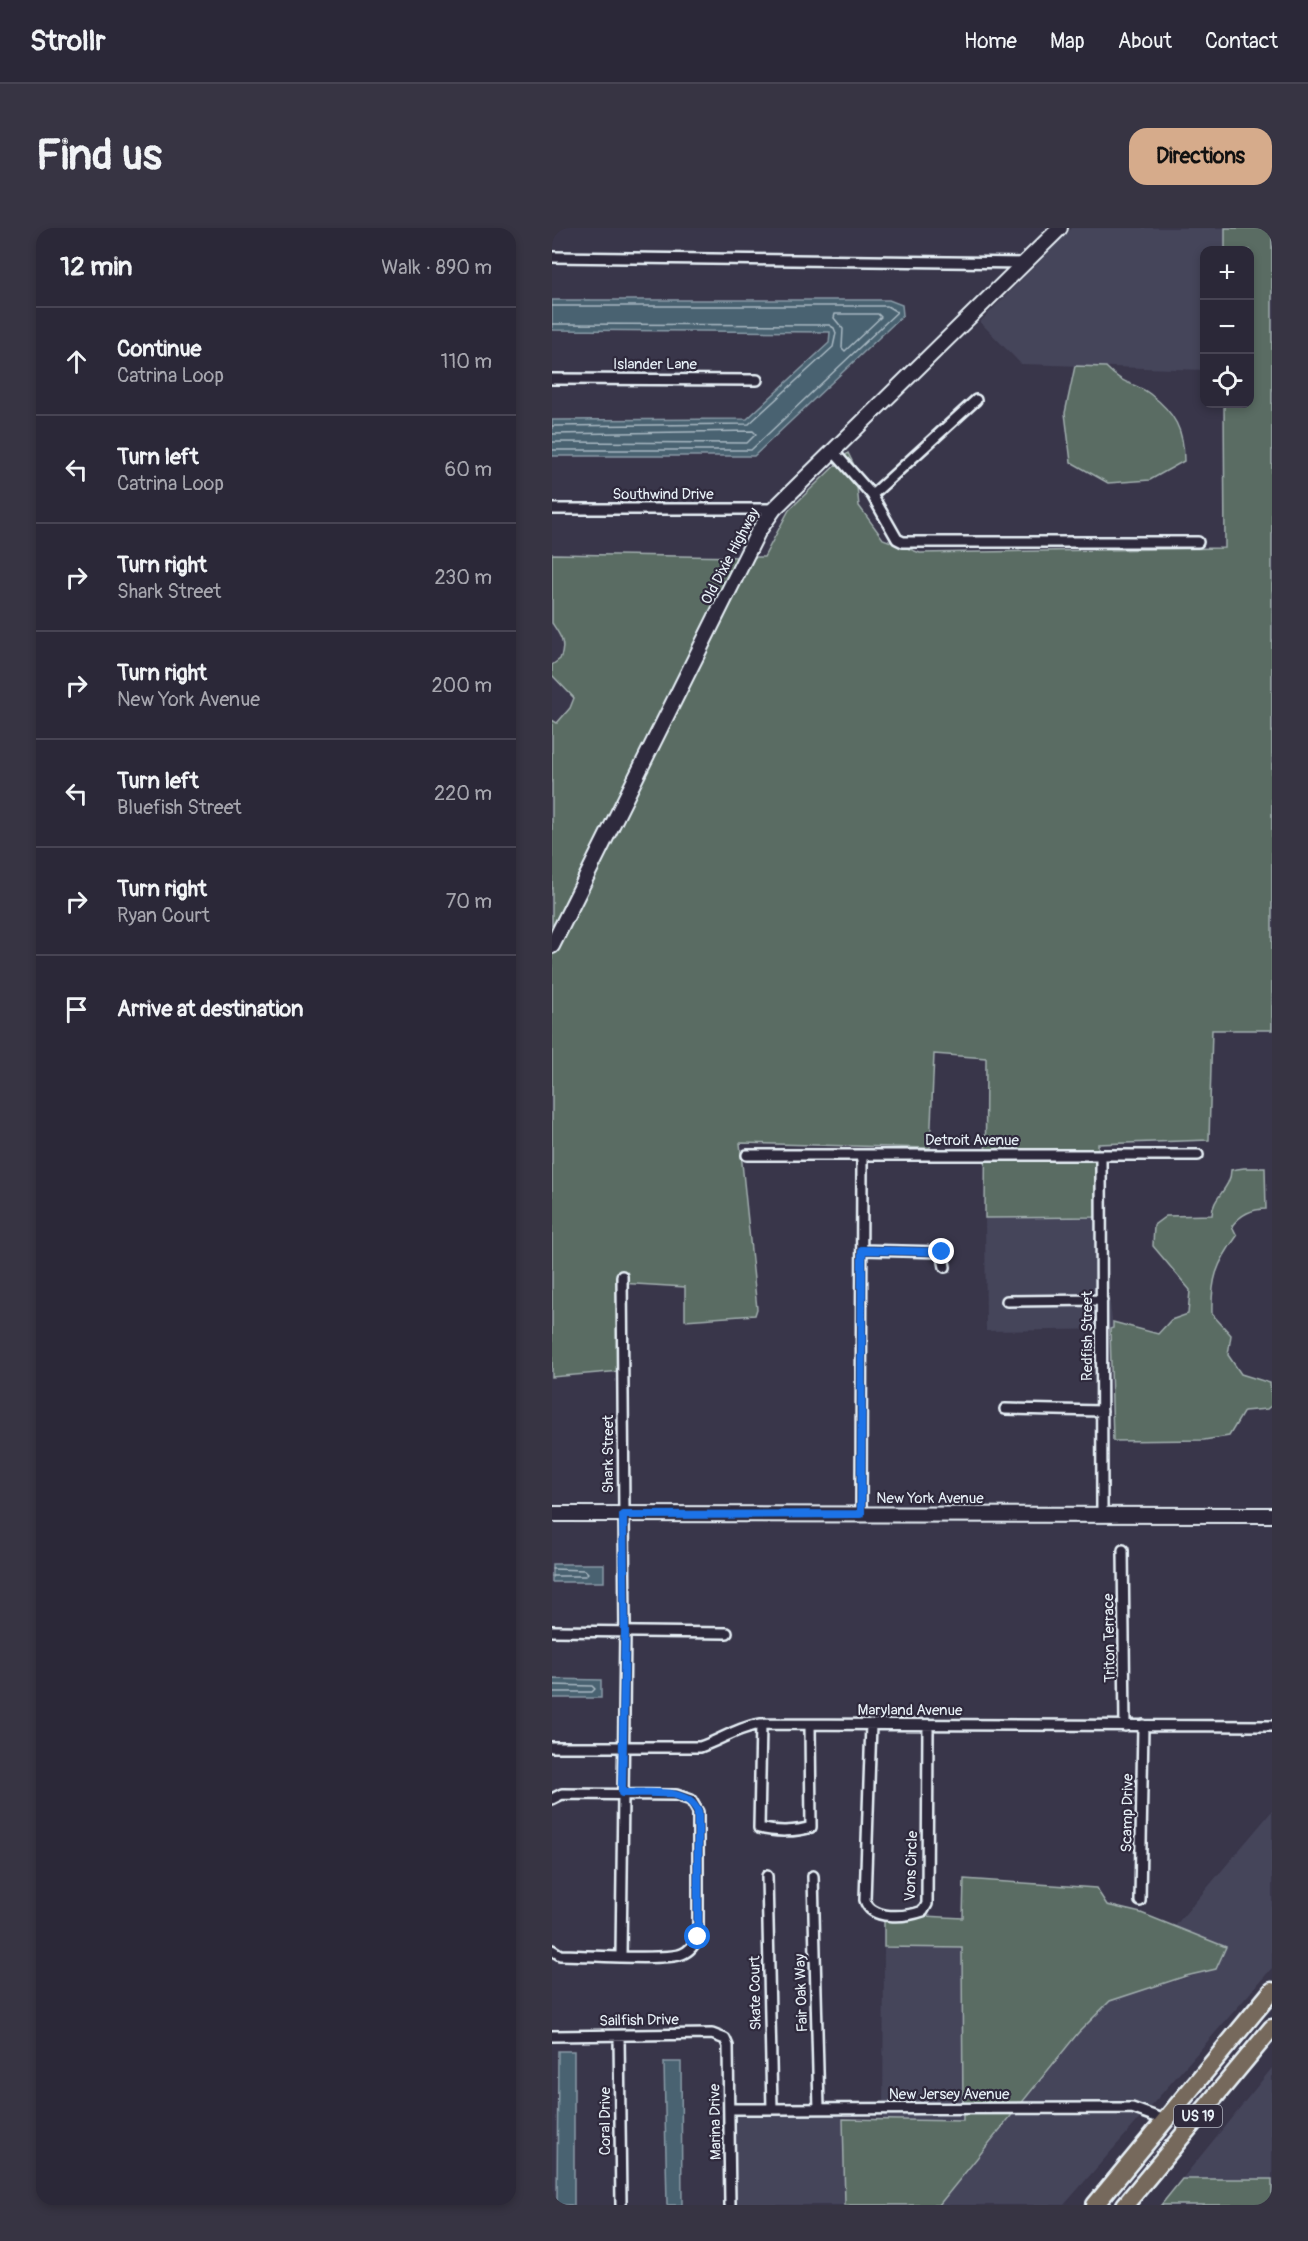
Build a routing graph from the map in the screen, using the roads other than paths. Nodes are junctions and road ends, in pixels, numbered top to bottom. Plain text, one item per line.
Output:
1 (1060, 228) edge
2 (552, 257) edge
3 (1026, 263) junction
4 (552, 379) edge
5 (757, 380) dead end
6 (976, 400) dead end
7 (833, 451) junction
8 (872, 495) junction
9 (552, 509) edge
10 (774, 509) junction
11 (1198, 542) dead end
12 (552, 946) edge
13 (747, 1155) dead end
14 (862, 1155) junction
15 (1101, 1155) junction
16 (1198, 1155) dead end
17 (862, 1250) junction
18 (945, 1267) dead end
19 (622, 1276) dead end
20 (1102, 1300) junction
21 (1007, 1301) dead end
22 (1005, 1409) dead end
23 (1102, 1411) junction
24 (552, 1514) edge
25 (861, 1514) junction
26 (623, 1515) junction
27 (1272, 1515) edge
28 (1102, 1516) junction
29 (1123, 1550) dead end
30 (552, 1631) edge
31 (625, 1631) junction
32 (728, 1633) dead end
33 (761, 1724) junction
34 (871, 1724) junction
35 (810, 1725) junction
36 (928, 1725) junction
37 (1143, 1725) junction
38 (1125, 1726) junction
39 (1272, 1726) edge
40 (621, 1746) junction
41 (552, 1747) edge
42 (622, 1793) junction
43 (552, 1799) edge
44 (767, 1876) dead end
45 (813, 1876) dead end
46 (1140, 1901) dead end
47 (552, 1950) edge
48 (621, 1956) junction
49 (1270, 1996) edge
50 (1272, 2028) edge
51 (552, 2036) edge
52 (620, 2036) junction
53 (725, 2039) joint
54 (731, 2109) junction
55 (772, 2109) junction
56 (819, 2109) junction
57 (1165, 2120) junction
58 (621, 2205) edge
59 (730, 2205) edge
60 (1095, 2205) edge
61 (1124, 2205) edge

1 - 3 street, Old Dixie Highway
2 - 3 street
3 - 7 street, Old Dixie Highway
4 - 5 street, Islander Lane
6 - 8 street
7 - 8 street
7 - 10 street, Old Dixie Highway
8 - 11 street
9 - 10 street, Southwind Drive
10 - 12 street, Old Dixie Highway
13 - 14 street, Detroit Avenue
14 - 15 street, Detroit Avenue
14 - 17 street
15 - 16 street, Detroit Avenue
15 - 20 street, Redfish Street
17 - 18 street
17 - 25 street
19 - 26 street, Shark Street
20 - 21 street
20 - 23 street, Redfish Street
22 - 23 street
23 - 28 street, Redfish Street
24 - 26 street, New York Avenue
25 - 26 street, New York Avenue
25 - 28 street, New York Avenue
26 - 31 street, Shark Street
27 - 28 street, New York Avenue
29 - 38 street, Triton Terrace
30 - 31 street
31 - 32 street
31 - 40 street, Shark Street
33 - 35 street, Maryland Avenue
33 - 35 street
33 - 40 street, Maryland Avenue
34 - 35 street, Maryland Avenue
34 - 36 street, Maryland Avenue
34 - 36 street, Vons Circle
36 - 38 street, Maryland Avenue
37 - 38 street, Maryland Avenue
37 - 39 street, Maryland Avenue
37 - 46 street, Scamp Drive
40 - 41 street, Maryland Avenue
40 - 42 street, Shark Street
42 - 43 street
42 - 48 street, Shark Street
42 - 48 street
44 - 55 street, Skate Court
45 - 56 street, Fair Oak Way
47 - 48 street
49 - 57 highway, US 19
50 - 61 highway, US 19
51 - 52 street, Sailfish Drive
52 - 53 street, Sailfish Drive
52 - 58 street, Coral Drive
53 - 54 street, Marina Drive
54 - 55 street, New Jersey Avenue
54 - 59 street, Marina Drive
55 - 56 street, New Jersey Avenue
56 - 57 street, New Jersey Avenue
57 - 60 highway, US 19
57 - 61 highway

